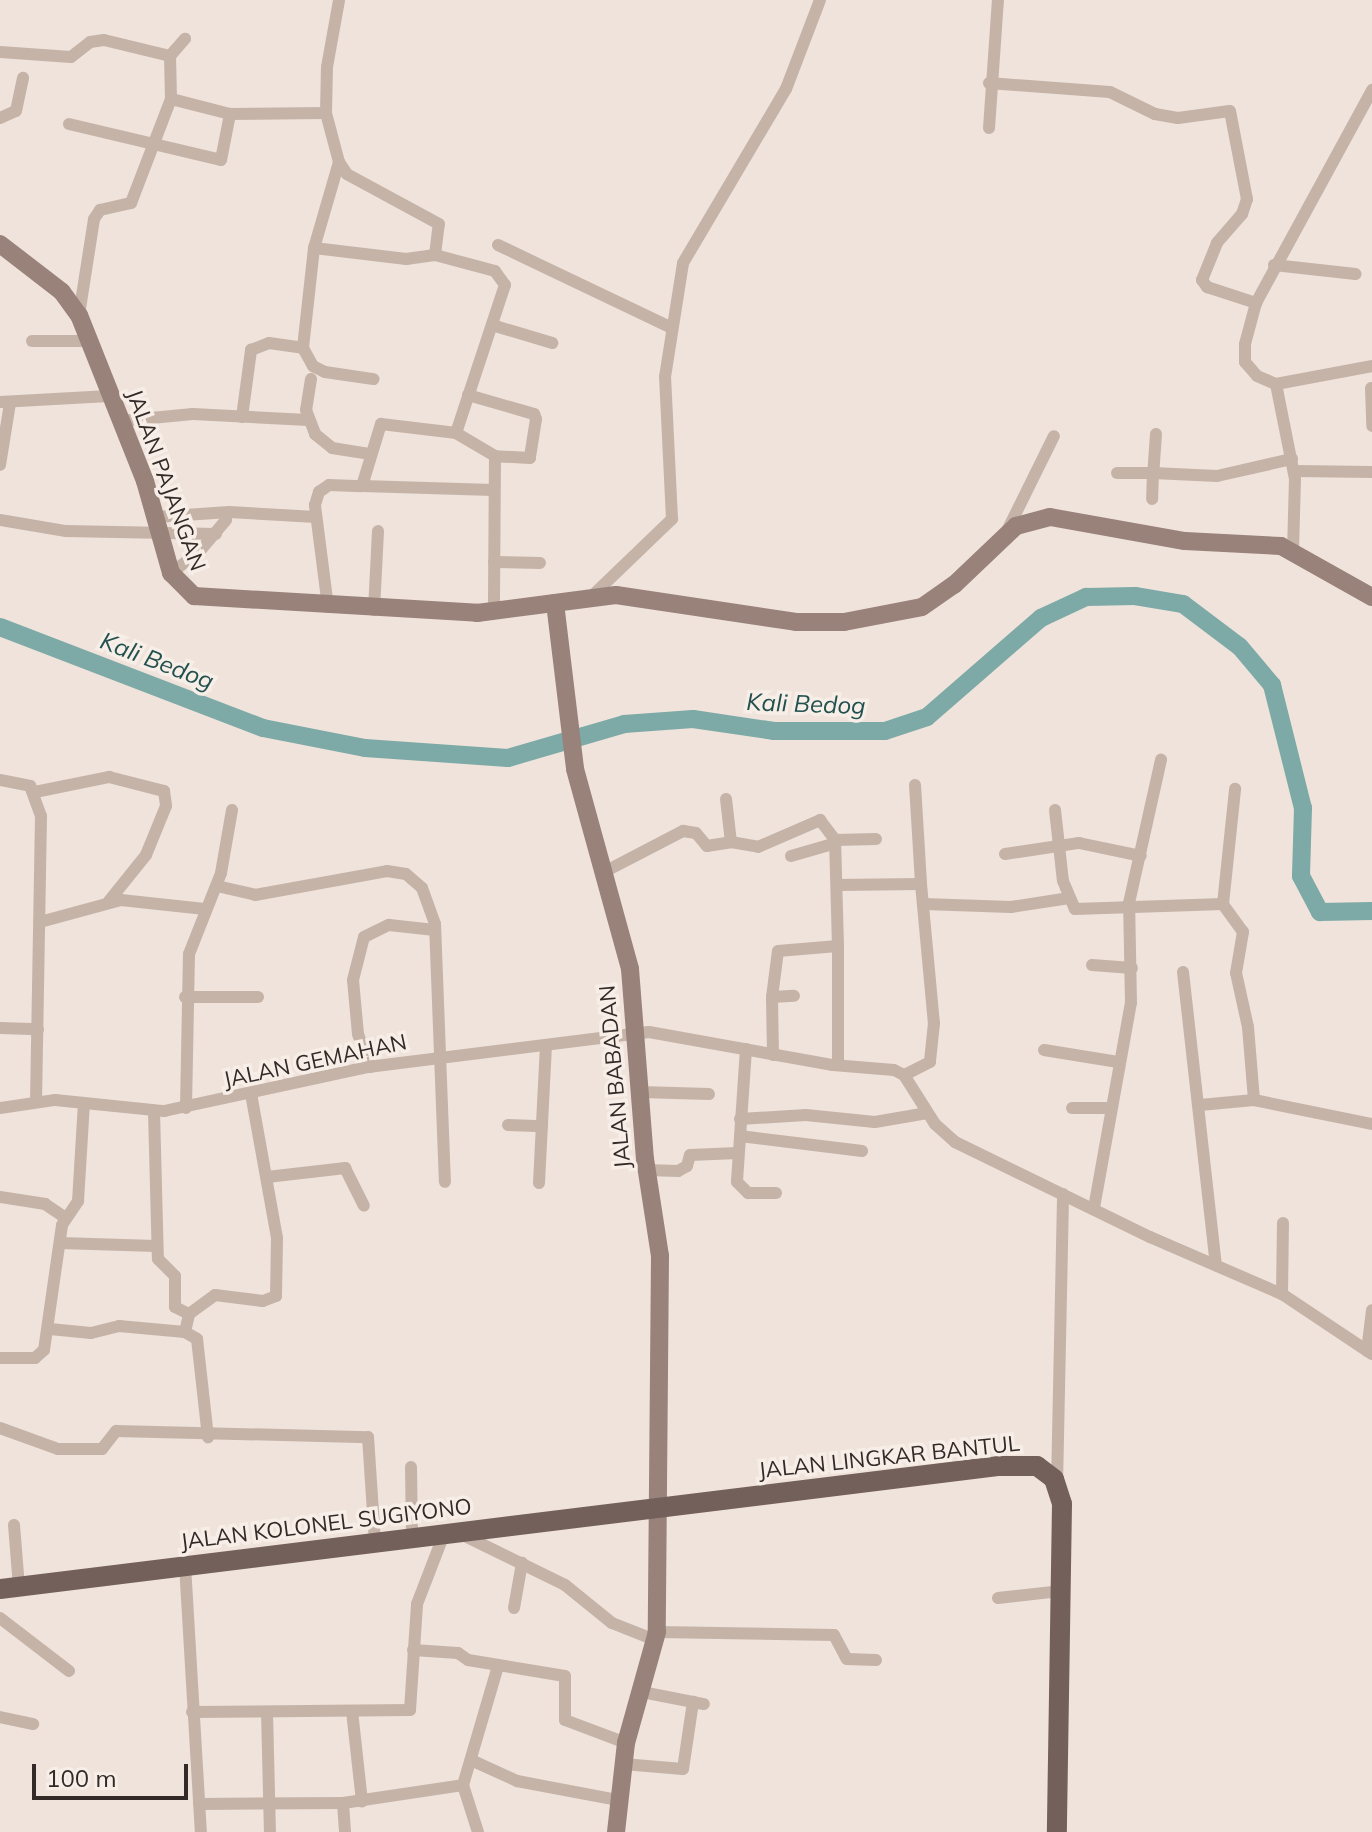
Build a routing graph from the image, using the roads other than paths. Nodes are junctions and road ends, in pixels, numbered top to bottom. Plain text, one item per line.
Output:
1 (339, 0) edge
2 (820, 0) edge
3 (998, 0) edge
4 (185, 39) dead end
5 (0, 52) edge
6 (170, 56) junction
7 (23, 78) dead end
8 (989, 83) junction
9 (1372, 90) edge
10 (171, 99) junction
11 (326, 113) junction
12 (230, 114) junction
13 (0, 118) edge
14 (69, 124) dead end
15 (989, 128) dead end
16 (156, 147) junction
17 (339, 162) junction
18 (0, 244) edge
19 (498, 245) dead end
20 (314, 248) junction
21 (435, 255) junction
22 (1274, 265) junction
23 (1356, 274) dead end
24 (1256, 303) junction
25 (79, 315) junction
26 (492, 325) junction
27 (670, 327) junction
28 (32, 341) dead end
29 (90, 341) junction
30 (552, 343) dead end
31 (303, 348) junction
32 (1372, 366) edge
33 (311, 379) dead end
34 (373, 379) dead end
35 (1276, 384) junction
36 (1371, 388) edge
37 (468, 395) junction
38 (109, 396) junction
39 (5, 402) edge
40 (242, 417) junction
41 (308, 420) junction
42 (120, 421) junction
43 (1372, 426) edge
44 (456, 433) junction
45 (1156, 434) dead end
46 (1054, 436) dead end
47 (368, 454) junction
48 (495, 456) junction
49 (0, 465) edge
50 (1293, 465) junction
51 (1372, 472) edge
52 (1117, 473) dead end
53 (1153, 473) junction
54 (362, 486) junction
55 (493, 490) junction
56 (1152, 499) dead end
57 (316, 517) junction
58 (0, 520) edge
59 (226, 520) dead end
60 (158, 524) junction
61 (378, 531) dead end
62 (1006, 533) junction
63 (216, 534) junction
64 (1293, 549) junction
65 (494, 562) junction
66 (540, 563) dead end
67 (171, 573) junction
68 (1371, 591) edge
69 (593, 595) junction
70 (555, 603) junction
71 (328, 607) junction
72 (374, 610) junction
73 (494, 612) junction
74 (1161, 760) dead end
75 (0, 780) edge
76 (915, 785) dead end
77 (1235, 789) dead end
78 (35, 792) junction
79 (726, 799) dead end
80 (232, 810) dead end
81 (1055, 810) dead end
82 (876, 839) dead end
83 (731, 842) junction
84 (836, 842) junction
85 (1058, 846) junction
86 (1005, 854) dead end
87 (791, 856) dead end
88 (1141, 856) junction
89 (606, 871) junction
90 (921, 884) junction
91 (837, 885) junction
92 (217, 886) junction
93 (1069, 898) junction
94 (109, 901) junction
95 (1129, 903) junction
96 (924, 904) junction
97 (1223, 904) junction
98 (184, 905) junction
99 (205, 909) junction
100 (40, 922) junction
101 (196, 926) junction
102 (435, 930) junction
103 (838, 946) junction
104 (1092, 965) dead end
105 (1132, 968) junction
106 (1183, 972) dead end
107 (794, 996) dead end
108 (185, 997) junction
109 (258, 997) dead end
110 (772, 997) junction
111 (0, 1028) edge
112 (38, 1029) junction
113 (639, 1037) junction
114 (546, 1046) junction
115 (746, 1049) junction
116 (1044, 1050) dead end
117 (773, 1055) junction
118 (439, 1057) junction
119 (1118, 1062) junction
120 (838, 1065) junction
121 (370, 1067) junction
122 (904, 1075) junction
123 (640, 1092) junction
124 (251, 1093) junction
125 (709, 1094) dead end
126 (1254, 1100) junction
127 (36, 1102) junction
128 (84, 1103) junction
129 (1200, 1105) junction
130 (0, 1108) edge
131 (186, 1108) junction
132 (1072, 1108) dead end
133 (1111, 1108) junction
134 (154, 1111) junction
135 (927, 1113) junction
136 (740, 1119) junction
137 (1372, 1124) edge
138 (508, 1125) dead end
139 (542, 1126) junction
140 (740, 1136) junction
141 (862, 1151) dead end
142 (738, 1153) junction
143 (646, 1170) junction
144 (267, 1177) junction
145 (445, 1182) dead end
146 (539, 1183) dead end
147 (776, 1193) dead end
148 (1063, 1194) junction
149 (0, 1197) edge
150 (364, 1206) dead end
151 (1094, 1208) junction
152 (66, 1218) junction
153 (1283, 1223) dead end
154 (60, 1243) junction
155 (156, 1246) junction
156 (1216, 1265) junction
157 (1282, 1294) junction
158 (1372, 1310) edge
159 (189, 1314) junction
160 (50, 1329) junction
161 (185, 1332) junction
162 (1369, 1352) edge
163 (0, 1358) edge
164 (0, 1428) edge
165 (208, 1437) junction
166 (1058, 1445) junction
167 (411, 1467) dead end
168 (1041, 1468) junction
169 (1057, 1485) junction
170 (658, 1507) junction
171 (14, 1525) dead end
172 (451, 1533) junction
173 (412, 1537) junction
174 (375, 1543) junction
175 (522, 1563) junction
176 (185, 1565) junction
177 (9, 1588) edge
178 (1060, 1591) junction
179 (998, 1598) dead end
180 (514, 1608) dead end
181 (0, 1618) edge
182 (656, 1636) junction
183 (413, 1650) junction
184 (876, 1660) dead end
185 (498, 1666) junction
186 (69, 1671) dead end
187 (642, 1692) junction
188 (352, 1711) junction
189 (192, 1712) junction
190 (267, 1712) junction
191 (0, 1717) edge
192 (33, 1724) dead end
193 (626, 1743) junction
194 (471, 1760) junction
195 (623, 1764) junction
196 (463, 1785) junction
197 (618, 1800) junction
198 (362, 1801) junction
199 (343, 1803) junction
200 (199, 1804) junction
201 (270, 1805) junction
202 (201, 1832) edge
203 (270, 1832) edge
204 (345, 1832) edge
205 (478, 1832) edge
206 (616, 1832) edge
207 (1057, 1832) edge

1 - 11 street
2 - 27 street
3 - 8 street
4 - 6 street
5 - 6 street
6 - 10 street
7 - 13 street
8 - 15 street
8 - 24 street
9 - 22 street
10 - 12 street
10 - 16 street
11 - 12 street
11 - 17 street
12 - 16 street
14 - 16 street
16 - 25 street
17 - 20 street
17 - 21 street
18 - 25 main road, JALAN PAJANGAN
19 - 27 street
20 - 21 street
20 - 31 street
21 - 26 street
22 - 23 street
22 - 24 street
24 - 35 street
25 - 29 main road, JALAN PAJANGAN
26 - 30 street
26 - 37 street
27 - 69 street
28 - 29 street
29 - 38 main road, JALAN PAJANGAN
31 - 34 street
31 - 40 street
32 - 35 street
33 - 41 street
35 - 50 street
36 - 43 street
37 - 44 street
37 - 48 street
38 - 39 street
38 - 42 main road, JALAN PAJANGAN
39 - 49 street
40 - 41 street
40 - 42 street
41 - 47 street
42 - 60 main road, JALAN PAJANGAN
44 - 47 street
44 - 48 street
45 - 53 street
46 - 62 street
47 - 54 street
48 - 55 street
50 - 51 street
50 - 53 street
50 - 64 street
52 - 53 street
53 - 56 street
54 - 55 street
54 - 57 street
55 - 65 street
57 - 60 street
57 - 71 street
58 - 60 street
59 - 63 street
60 - 63 street
60 - 67 main road, JALAN PAJANGAN
61 - 72 street
62 - 64 main road
62 - 69 main road, JALAN PAJANGAN
63 - 67 street
64 - 68 main road
65 - 66 street
65 - 73 street
67 - 71 main road, JALAN PAJANGAN
69 - 70 main road, JALAN PAJANGAN
70 - 73 main road, JALAN PAJANGAN
70 - 89 main road, JALAN BABADAN
71 - 72 main road, JALAN PAJANGAN
72 - 73 main road, JALAN PAJANGAN
74 - 88 street
75 - 78 street
76 - 90 street
77 - 97 street
78 - 94 street
78 - 100 street
79 - 83 street
80 - 92 street
81 - 85 street
82 - 84 street
83 - 84 street
83 - 89 street
84 - 87 street
84 - 91 street
85 - 86 street
85 - 88 street
85 - 93 street
88 - 95 street
89 - 113 main road, JALAN BABADAN
90 - 91 street
90 - 96 street
91 - 103 street
92 - 99 street
92 - 102 street
93 - 95 street
93 - 96 street
94 - 98 street
94 - 100 street
95 - 97 street
95 - 105 street
96 - 122 street
97 - 126 street
98 - 99 street
98 - 101 street
99 - 101 street
100 - 112 street
101 - 108 street
102 - 118 street
102 - 121 street
103 - 110 street
103 - 120 street
104 - 105 street
105 - 119 street
106 - 129 street
107 - 110 street
108 - 109 street
108 - 131 street
110 - 117 street
111 - 112 street
112 - 127 street
113 - 114 street, JALAN GEMAHAN
113 - 115 street, JALAN GEMAHAN
113 - 123 main road, JALAN BABADAN
114 - 118 street, JALAN GEMAHAN
114 - 139 street
115 - 117 street, JALAN GEMAHAN
115 - 136 street
116 - 119 street
117 - 120 street, JALAN GEMAHAN
118 - 121 street, JALAN GEMAHAN
118 - 145 street
119 - 133 street
120 - 122 street, JALAN GEMAHAN
121 - 124 street, JALAN GEMAHAN
122 - 135 street
123 - 125 street
123 - 143 main road, JALAN BABADAN
124 - 131 street, JALAN GEMAHAN
124 - 144 street
126 - 129 street
126 - 137 street
127 - 128 street, JALAN GEMAHAN
127 - 130 street, JALAN GEMAHAN
128 - 134 street, JALAN GEMAHAN
128 - 152 street
129 - 156 street
131 - 134 street, JALAN GEMAHAN
132 - 133 street
133 - 151 street
134 - 155 street
135 - 136 street
135 - 148 street
136 - 140 street
138 - 139 street
139 - 146 street
140 - 141 street
140 - 142 street
142 - 143 street
142 - 147 street
143 - 170 main road, JALAN BABADAN
144 - 150 street
144 - 159 street
148 - 151 street
148 - 166 street
149 - 152 street
151 - 156 street
152 - 154 street
153 - 157 street
154 - 155 street
154 - 160 street
155 - 159 street
156 - 157 street
157 - 162 street
158 - 162 street
159 - 161 street
160 - 161 street
160 - 163 street
161 - 165 street
164 - 165 street
165 - 174 street
166 - 168 street
166 - 169 street
167 - 173 street
168 - 169 main road, JALAN LINGKAR BANTUL
168 - 170 main road, JALAN LINGKAR BANTUL
169 - 178 main road
170 - 172 main road, JALAN KOLONEL SUGIYONO
170 - 182 main road, JALAN BABADAN
171 - 177 street
172 - 173 main road, JALAN KOLONEL SUGIYONO
172 - 175 street
172 - 183 street
173 - 174 main road, JALAN KOLONEL SUGIYONO
174 - 176 main road, JALAN KOLONEL SUGIYONO
175 - 180 street
175 - 182 street
176 - 177 main road, JALAN KOLONEL SUGIYONO
176 - 189 street
178 - 179 street
178 - 207 main road
181 - 186 street
182 - 184 street
182 - 187 main road, JALAN BABADAN
183 - 185 street
183 - 188 street
185 - 193 street
185 - 194 street
187 - 193 main road, JALAN BABADAN
187 - 195 street
188 - 190 street
188 - 198 street
189 - 190 street
189 - 200 street
190 - 201 street
191 - 192 street
193 - 195 main road, JALAN BABADAN
194 - 196 street
194 - 197 street
195 - 197 main road, JALAN BABADAN
196 - 198 street
196 - 205 street
197 - 206 main road, JALAN BABADAN
198 - 199 street
199 - 201 street
199 - 204 street
200 - 201 street
200 - 202 street
201 - 203 street

